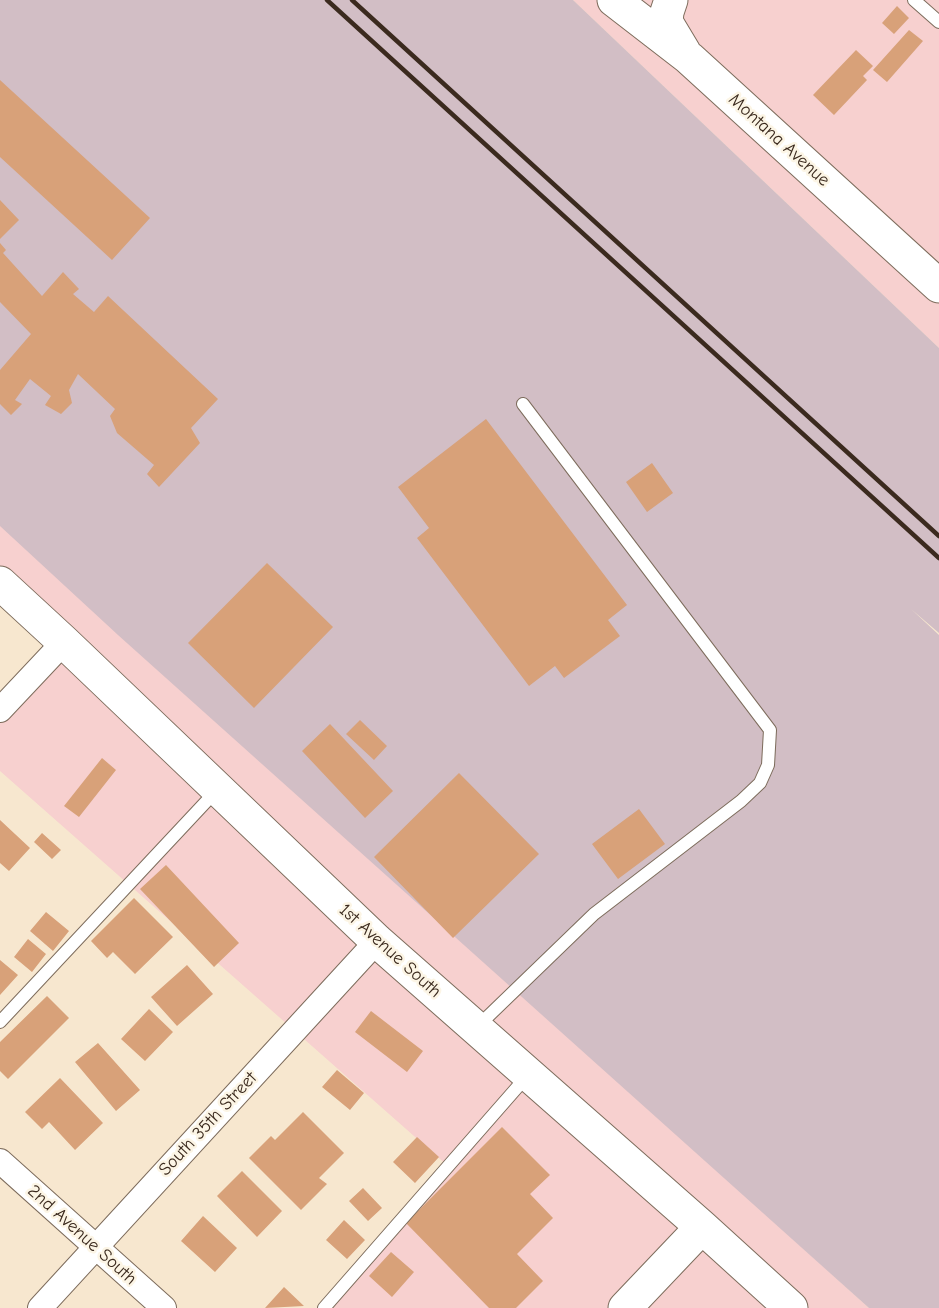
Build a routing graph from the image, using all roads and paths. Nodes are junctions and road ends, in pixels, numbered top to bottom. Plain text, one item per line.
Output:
1 (614, 0) edge
2 (671, 0) edge
3 (922, 2) edge
4 (939, 22) edge
5 (689, 58) junction
6 (939, 286) edge
7 (523, 404) dead end
8 (0, 584) edge
9 (64, 642) junction
10 (0, 710) edge
11 (217, 789) junction
12 (377, 941) junction
13 (0, 1022) edge
14 (476, 1028) junction
15 (529, 1074) junction
16 (0, 1161) edge
17 (702, 1227) junction
18 (94, 1247) junction
19 (40, 1308) edge
20 (164, 1308) edge
21 (324, 1308) edge
22 (625, 1308) edge
23 (791, 1308) edge

1 - 5 street, Montana Avenue
2 - 5 street
3 - 4 lane
5 - 6 street, Montana Avenue
7 - 14 lane
8 - 9 street, 1st Avenue South
9 - 10 street
9 - 11 street, 1st Avenue South
11 - 12 street, 1st Avenue South
11 - 13 lane
12 - 14 street, 1st Avenue South
12 - 18 street, South 35th Street
14 - 15 street, 1st Avenue South
15 - 17 street, 1st Avenue South
15 - 21 lane
16 - 18 street, 2nd Avenue South
17 - 22 street
17 - 23 street, 1st Avenue South
18 - 19 street, South 35th Street
18 - 20 street, 2nd Avenue South

